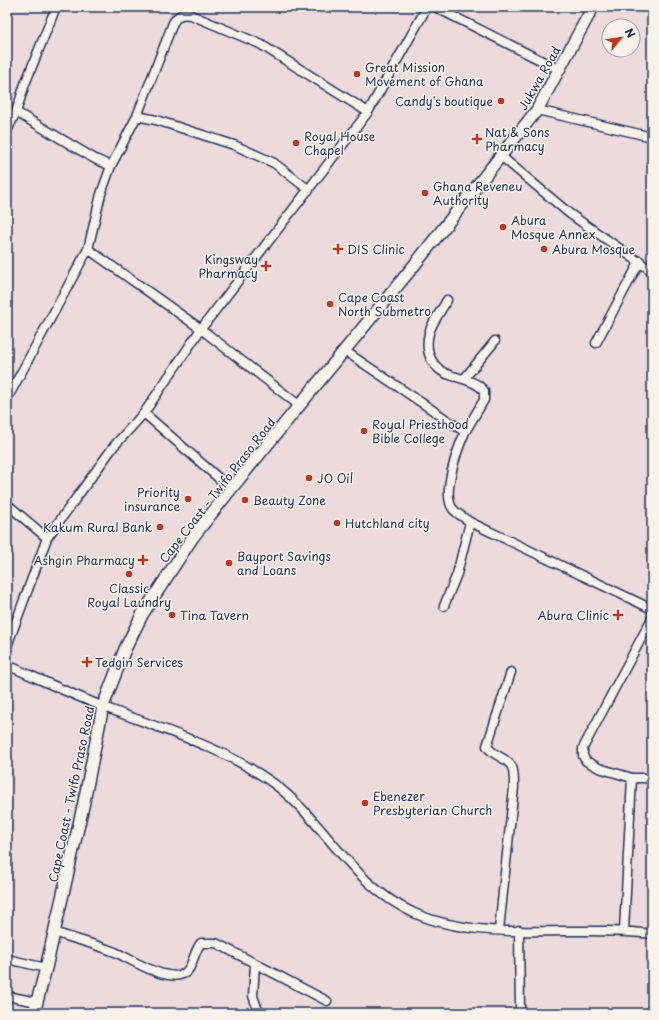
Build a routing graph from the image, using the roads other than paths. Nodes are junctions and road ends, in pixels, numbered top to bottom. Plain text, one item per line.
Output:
1 (56, 7) edge
2 (427, 7) edge
3 (435, 7) edge
4 (593, 7) edge
5 (560, 70) junction
6 (537, 110) junction
7 (16, 112) junction
8 (368, 112) junction
9 (137, 116) junction
10 (7, 131) edge
11 (652, 137) edge
12 (502, 157) junction
13 (112, 166) junction
14 (309, 190) junction
15 (88, 249) junction
16 (640, 262) junction
17 (652, 271) edge
18 (447, 300) dead end
19 (202, 329) junction
20 (495, 341) dead end
21 (596, 343) dead end
22 (345, 351) junction
23 (464, 379) junction
24 (7, 399) edge
25 (300, 406) junction
26 (144, 413) junction
27 (465, 432) junction
28 (231, 489) junction
29 (7, 504) edge
30 (470, 522) junction
31 (47, 538) junction
32 (444, 606) dead end
33 (652, 609) edge
34 (652, 618) edge
35 (7, 646) edge
36 (7, 665) edge
37 (511, 672) dead end
38 (103, 706) junction
39 (632, 778) junction
40 (652, 778) edge
41 (499, 930) junction
42 (519, 930) junction
43 (624, 930) junction
44 (54, 932) junction
45 (652, 934) edge
46 (7, 959) edge
47 (255, 964) junction
48 (46, 968) junction
49 (7, 996) edge
50 (327, 1001) dead end
51 (37, 1002) junction
52 (34, 1013) edge
53 (259, 1013) edge
54 (520, 1013) edge

1 - 7 street
2 - 8 street
3 - 5 street
4 - 5 main road, Jukwa Road
5 - 6 main road, Jukwa Road
6 - 11 street
6 - 12 main road, Jukwa Road
7 - 10 street
7 - 13 street
8 - 9 street
8 - 14 street
9 - 13 street
9 - 14 street
12 - 16 street
12 - 22 main road, Cape Coast - Twifo Praso Road
13 - 15 street
14 - 19 street
15 - 19 street
15 - 24 street
16 - 17 street
16 - 21 street
18 - 23 street
19 - 25 street
19 - 26 street
20 - 23 street
22 - 25 main road, Cape Coast - Twifo Praso Road
22 - 27 street
23 - 27 street
25 - 28 main road, Cape Coast - Twifo Praso Road
26 - 28 street
26 - 31 street
27 - 30 street
28 - 38 main road, Cape Coast - Twifo Praso Road
29 - 31 street
30 - 32 street
30 - 33 street
31 - 35 street
34 - 39 street
36 - 38 street
37 - 41 street
38 - 41 street
38 - 44 main road, Cape Coast - Twifo Praso Road
39 - 40 street
39 - 43 street
41 - 42 street
42 - 43 street
42 - 54 street
43 - 45 street
44 - 47 street
44 - 48 main road, Cape Coast - Twifo Praso Road
46 - 48 street
47 - 50 street
47 - 53 street
48 - 51 main road, Cape Coast - Twifo Praso Road
49 - 51 street
51 - 52 main road, Cape Coast - Twifo Praso Road

